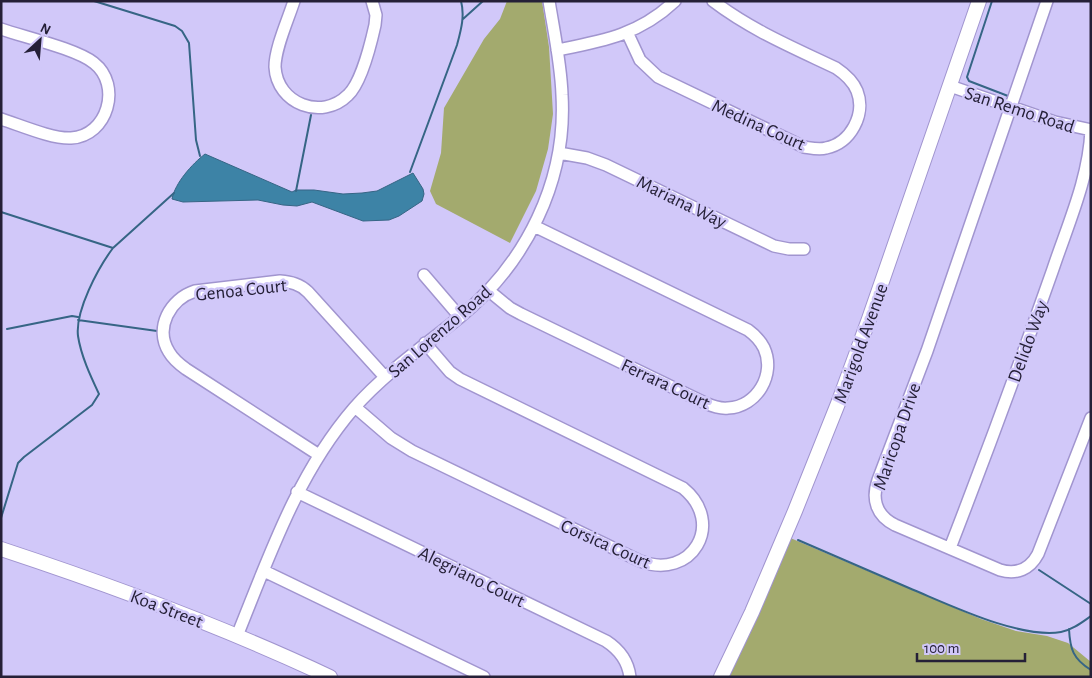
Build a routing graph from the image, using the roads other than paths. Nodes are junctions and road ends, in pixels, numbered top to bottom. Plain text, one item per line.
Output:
1 (294, 1) edge
2 (372, 1) edge
3 (549, 1) edge
4 (675, 1) edge
5 (714, 1) edge
6 (979, 1) edge
7 (1047, 1) edge
8 (1, 29) edge
9 (627, 32) junction
10 (557, 50) junction
11 (950, 86) junction
12 (1010, 108) junction
13 (1, 119) edge
14 (1091, 130) edge
15 (559, 153) junction
16 (534, 226) junction
17 (804, 249) dead end
18 (424, 275) dead end
19 (488, 290) junction
20 (460, 317) junction
21 (425, 344) junction
22 (385, 377) junction
23 (355, 407) junction
24 (1091, 418) edge
25 (319, 455) junction
26 (297, 492) junction
27 (1, 548) edge
28 (950, 548) junction
29 (264, 571) junction
30 (237, 636) junction
31 (330, 677) edge
32 (484, 677) edge
33 (630, 677) edge
34 (721, 677) edge

1 - 2 street
3 - 10 street, San Lorenzo Road
4 - 9 street
5 - 9 street, Medina Court
6 - 11 main road, Marigold Avenue
7 - 12 street, Maricopa Drive
8 - 13 street
9 - 10 street
10 - 15 street, San Lorenzo Road
11 - 12 street, San Remo Road
11 - 34 main road, Marigold Avenue
12 - 14 street, San Remo Road
12 - 28 street, Maricopa Drive
14 - 28 street, Delido Way
15 - 16 street, San Lorenzo Road
15 - 17 street, Mariana Way
16 - 19 street, San Lorenzo Road
16 - 19 street, Ferrara Court
18 - 20 street
19 - 20 street, San Lorenzo Road
20 - 21 street, San Lorenzo Road
21 - 22 street, San Lorenzo Road
21 - 23 street, Corsica Court
22 - 23 street, San Lorenzo Road
22 - 25 street, Genoa Court
23 - 25 street, San Lorenzo Road
24 - 28 street, Maricopa Drive
25 - 26 street, San Lorenzo Road
26 - 29 street, San Lorenzo Road
26 - 33 street, Alegriano Court
27 - 30 main road, Koa Street
29 - 30 street, San Lorenzo Road
29 - 32 street
30 - 31 main road, Koa Street

